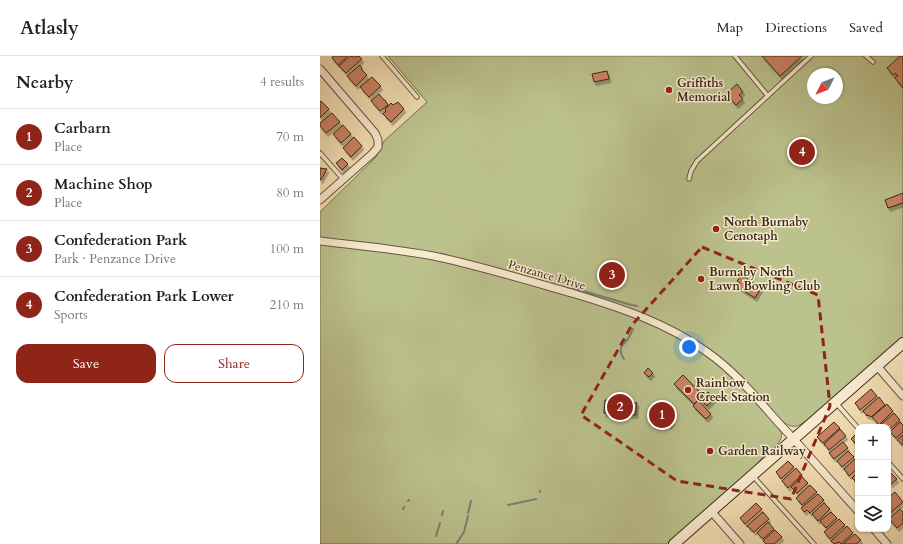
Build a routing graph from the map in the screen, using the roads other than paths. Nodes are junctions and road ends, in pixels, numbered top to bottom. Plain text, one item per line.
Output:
1 (382, 56) edge
2 (735, 56) edge
3 (810, 56) edge
4 (866, 56) edge
5 (873, 62) dead end
6 (320, 70) edge
7 (768, 96) junction
8 (416, 97) dead end
9 (320, 153) edge
10 (689, 179) dead end
11 (343, 180) junction
12 (320, 200) edge
13 (320, 241) edge
14 (903, 343) edge
15 (877, 366) junction
16 (903, 396) edge
17 (836, 402) junction
18 (855, 424) edge
19 (794, 439) junction
20 (891, 465) edge
21 (752, 475) junction
22 (903, 479) edge
23 (855, 508) edge
24 (711, 511) junction
25 (877, 532) edge
26 (674, 544) edge
27 (740, 544) edge
28 (814, 544) edge
29 (887, 544) edge

1 - 8 lane
2 - 7 lane
3 - 7 lane
4 - 5 lane
6 - 11 street
7 - 10 lane
9 - 11 lane
11 - 12 street
13 - 19 street, Penzance Drive
14 - 15 street
15 - 16 street
15 - 17 street
17 - 18 lane
17 - 19 street
19 - 21 street
19 - 23 street, Penzance Drive
20 - 22 lane
21 - 24 street
21 - 28 lane
24 - 26 street
24 - 27 street
25 - 29 street

